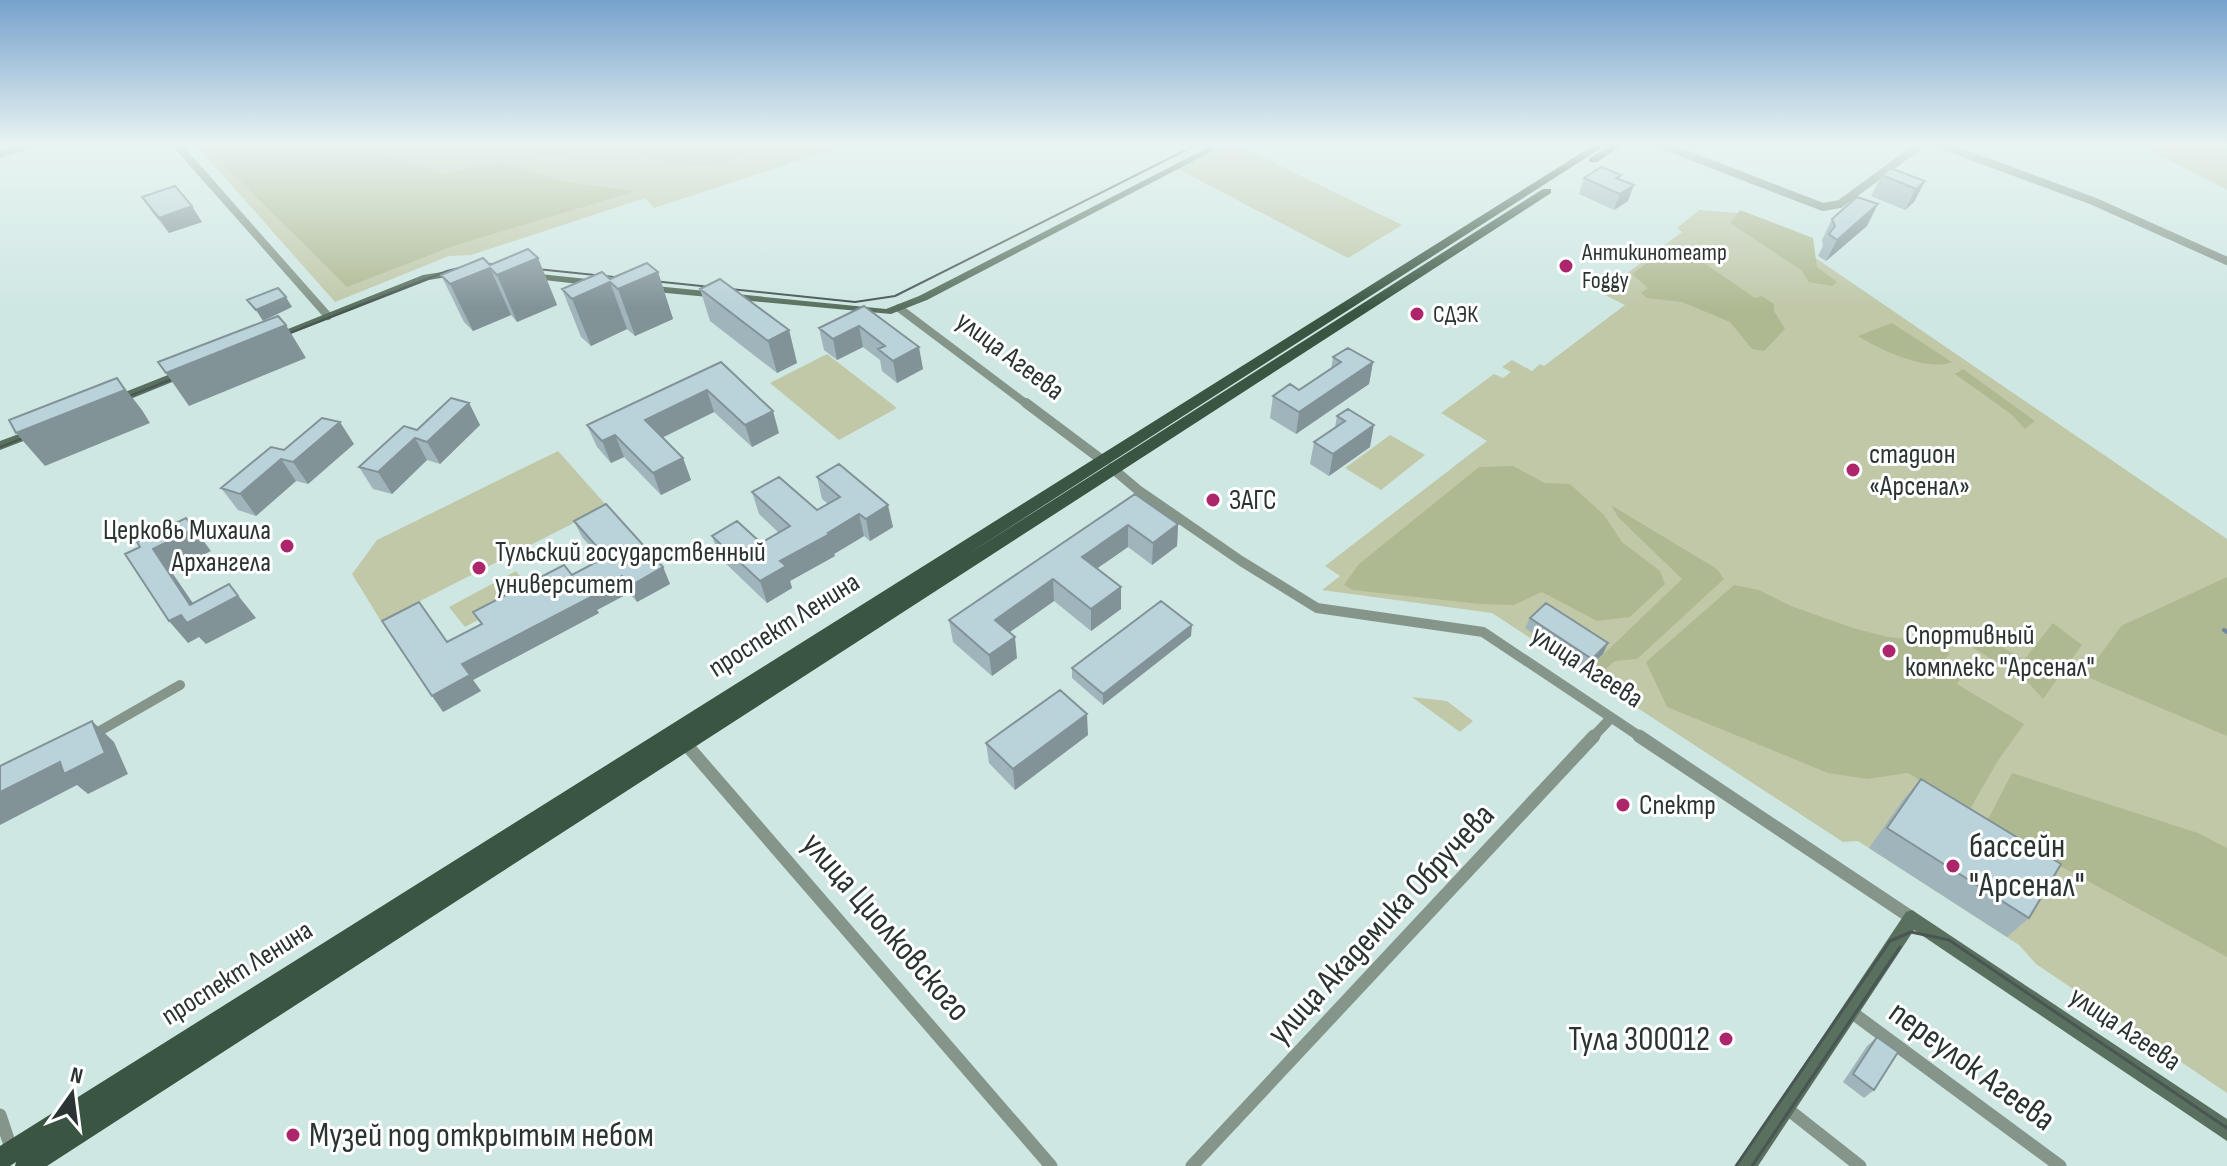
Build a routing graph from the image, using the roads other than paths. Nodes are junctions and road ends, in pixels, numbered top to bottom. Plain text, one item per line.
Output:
1 (225, 199) edge
2 (1112, 199) edge
3 (1517, 199) edge
4 (1531, 199) edge
5 (1801, 199) edge
6 (1846, 199) edge
7 (2089, 199) edge
8 (2227, 261) edge
9 (475, 271) edge
10 (518, 275) edge
11 (606, 284) edge
12 (635, 287) edge
13 (899, 308) junction
14 (328, 316) junction
15 (266, 340) edge
16 (195, 368) edge
17 (96, 408) edge
18 (54, 424) edge
19 (0, 446) edge
20 (1107, 464) junction
21 (180, 685) dead end
22 (1610, 719) junction
23 (680, 736) junction
24 (79, 742) edge
25 (1912, 918) junction
26 (1850, 1011) junction
27 (1785, 1107) junction
28 (0, 1115) edge
29 (2227, 1131) edge
30 (14, 1161) edge
31 (1051, 1166) edge
32 (1192, 1166) edge
33 (1746, 1166) edge
34 (1860, 1166) edge
35 (2060, 1166) edge

1 - 14 street
2 - 13 street
3 - 20 main road, проспект Ленина
4 - 20 main road, проспект Ленина
5 - 6 street
7 - 8 street
9 - 14 street
10 - 11 street
12 - 13 street
13 - 20 street, улица Агеева
14 - 15 street
16 - 17 street
18 - 19 street
20 - 22 street, улица Агеева
20 - 23 main road, проспект Ленина
21 - 24 street
22 - 25 street, улица Агеева
22 - 32 street, улица Академика Обручева
23 - 30 main road, проспект Ленина
23 - 31 street, улица Циолковского
25 - 26 street
25 - 29 street, улица Агеева
26 - 27 street
26 - 35 street, переулок Агеева
27 - 33 street
27 - 34 street
28 - 30 street

